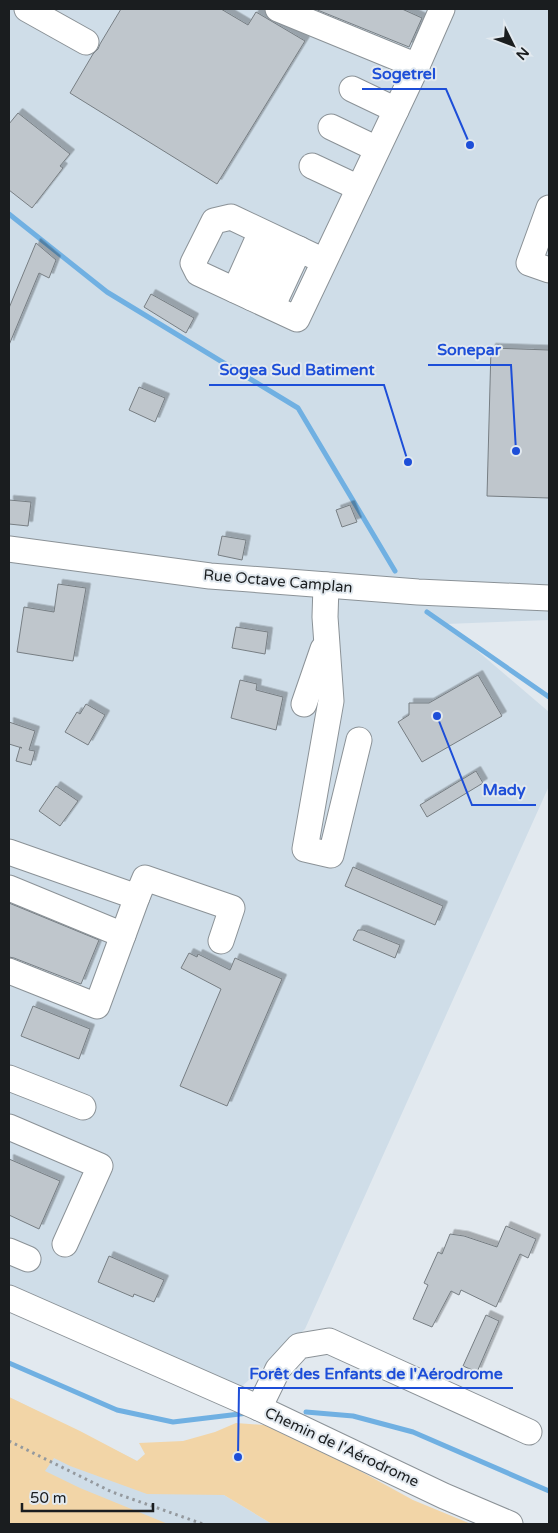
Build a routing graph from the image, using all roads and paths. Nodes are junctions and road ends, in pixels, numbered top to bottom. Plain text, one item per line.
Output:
1 (27, 9) edge
2 (278, 9) edge
3 (440, 9) edge
4 (86, 42) dead end
5 (417, 66) junction
6 (352, 89) dead end
7 (396, 110) junction
8 (331, 127) dead end
9 (377, 149) junction
10 (312, 166) dead end
11 (359, 188) junction
12 (549, 208) edge
13 (272, 237) junction
14 (324, 261) junction
15 (549, 270) edge
16 (244, 294) junction
17 (9, 549) edge
18 (326, 585) junction
19 (549, 598) edge
20 (326, 639) junction
21 (304, 704) dead end
22 (359, 740) dead end
23 (9, 852) edge
24 (9, 888) edge
25 (137, 897) junction
26 (122, 936) junction
27 (222, 941) dead end
28 (9, 971) edge
29 (9, 1078) edge
30 (83, 1107) dead end
31 (9, 1127) edge
32 (65, 1244) dead end
33 (9, 1298) edge
34 (259, 1408) junction
35 (529, 1432) dead end
36 (9, 1441) edge
37 (203, 1524) edge
38 (510, 1524) edge

1 - 4 street
2 - 5 street
3 - 5 street
5 - 7 street
6 - 7 street
7 - 9 street
8 - 9 street
9 - 11 street
10 - 11 street
11 - 14 street
12 - 15 street
13 - 14 street
13 - 16 street
13 - 16 street
13 - 16 street
14 - 16 street
17 - 18 street, Rue Octave Camplan
18 - 19 street, Rue Octave Camplan
18 - 20 street
20 - 21 street
20 - 22 street
23 - 25 street
24 - 26 street
25 - 26 street
25 - 27 street
26 - 28 street
29 - 30 street
31 - 32 street
33 - 34 street, Chemin de l'Aérodrome
34 - 35 street
34 - 38 street, Chemin de l'Aérodrome
36 - 37 path

